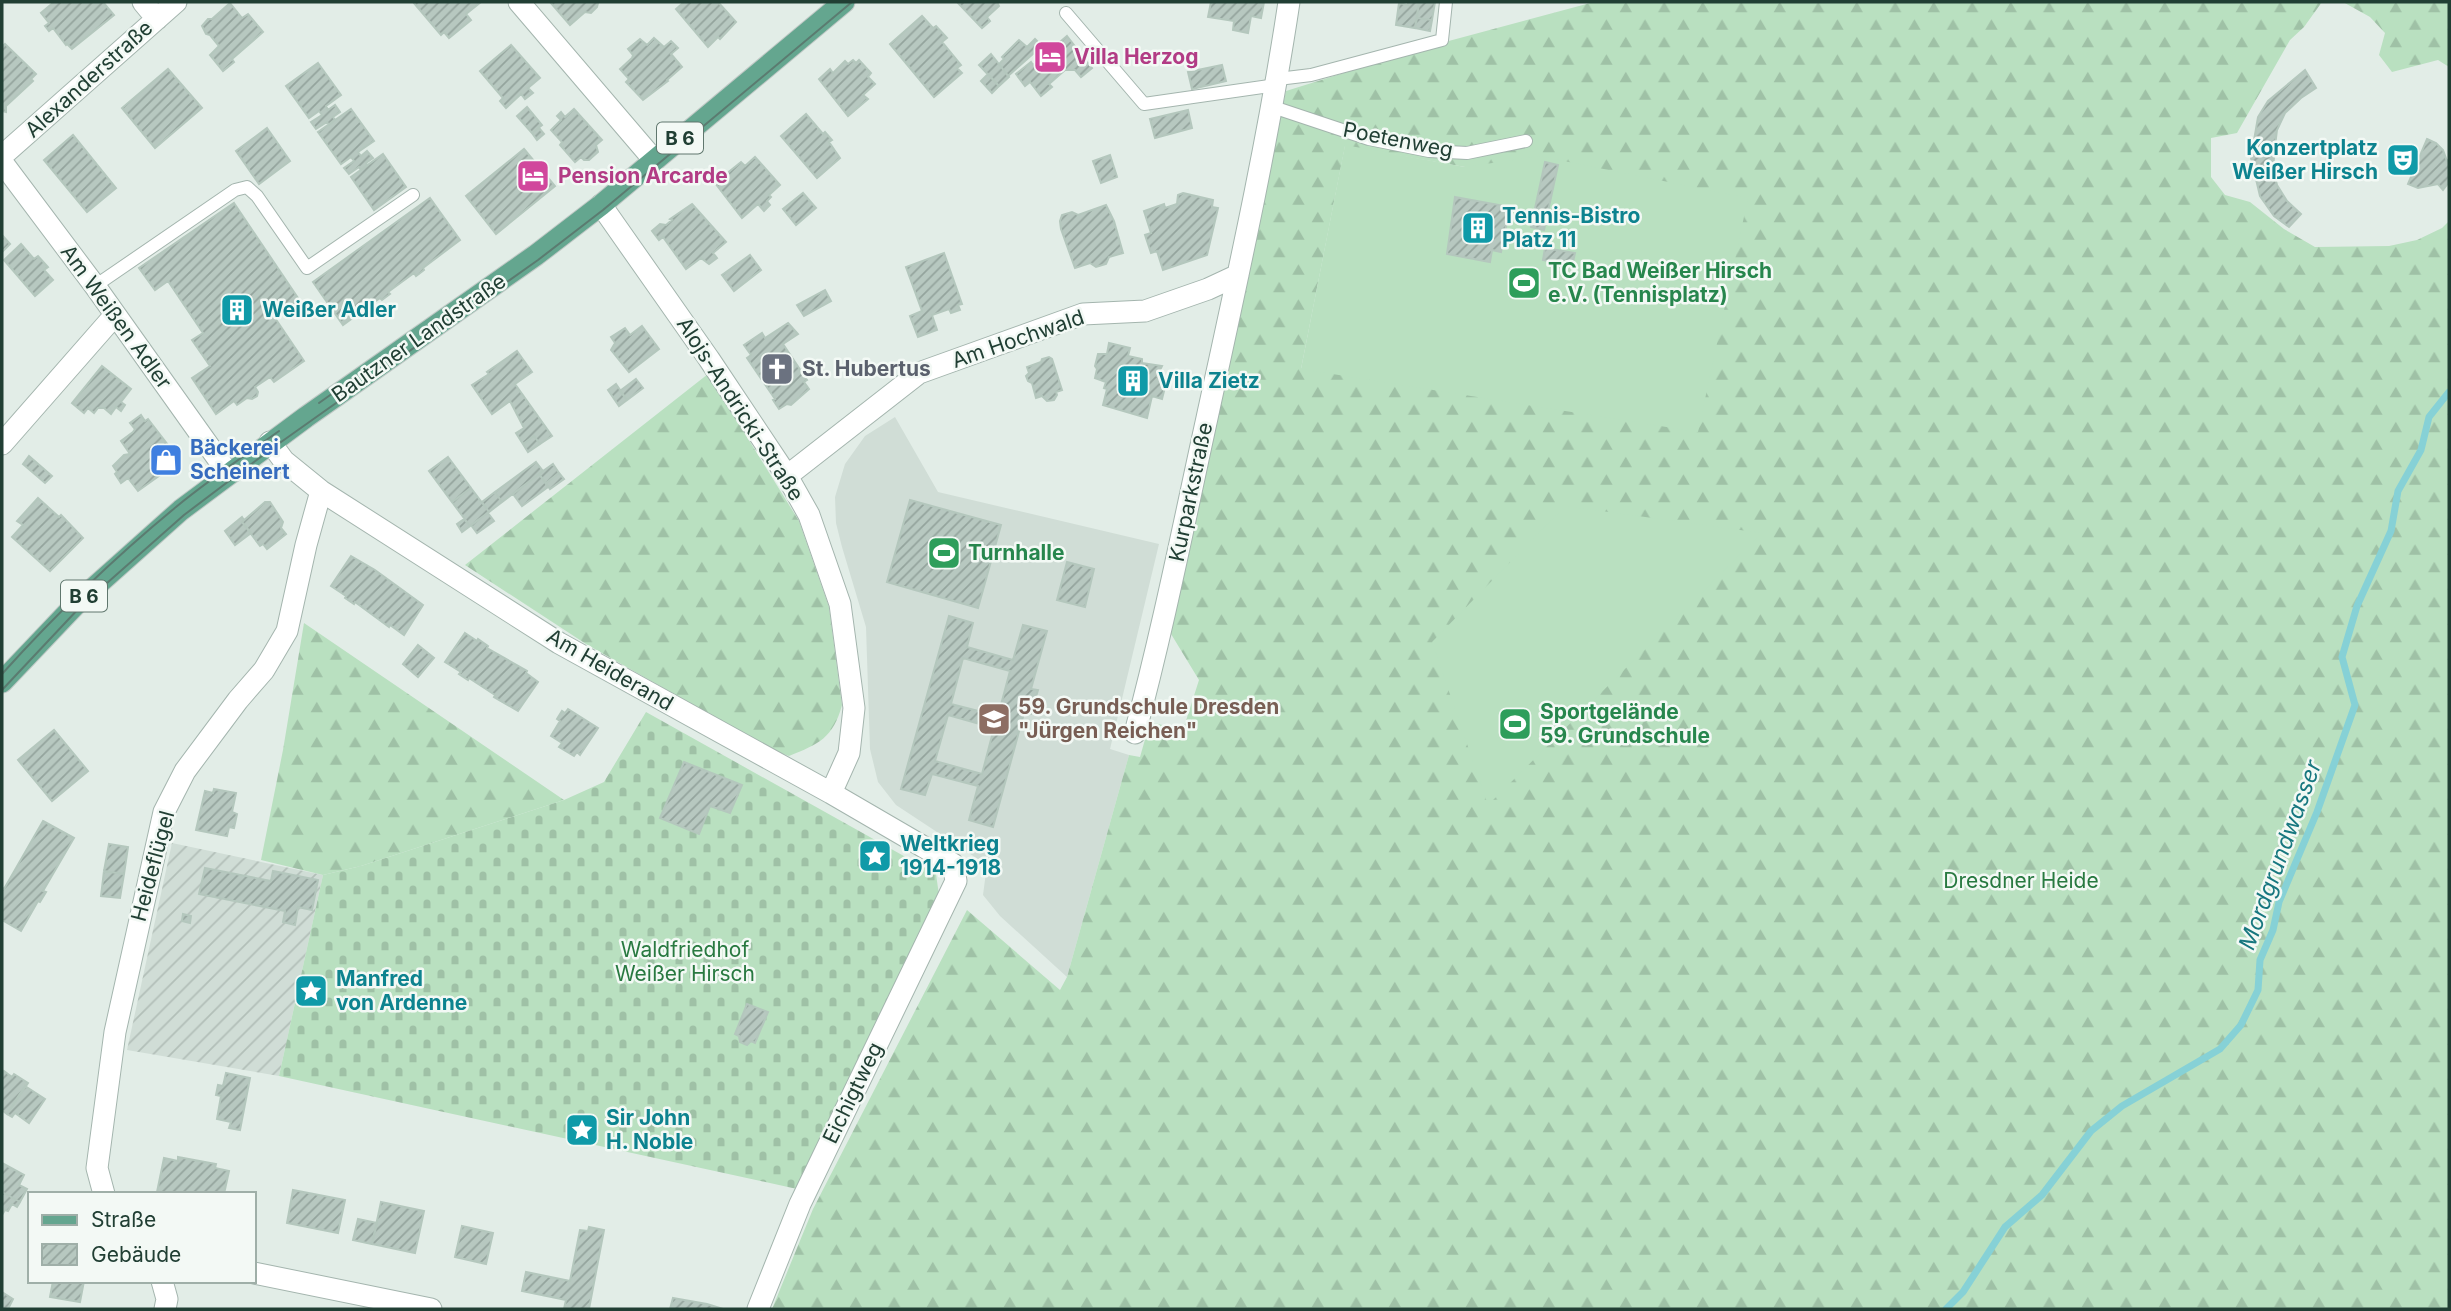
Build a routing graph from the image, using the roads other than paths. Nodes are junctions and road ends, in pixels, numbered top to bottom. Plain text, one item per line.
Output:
1 (143, 2) edge
2 (176, 2) edge
3 (519, 2) edge
4 (844, 2) edge
5 (1289, 2) edge
6 (1446, 2) edge
7 (1066, 13) dead end
8 (157, 19) junction
9 (1277, 82) junction
10 (1273, 107) junction
11 (1526, 141) dead end
12 (2, 156) edge
13 (654, 160) junction
14 (2, 162) edge
15 (413, 195) dead end
16 (601, 205) junction
17 (1238, 275) junction
18 (95, 286) junction
19 (115, 315) junction
20 (270, 442) junction
21 (2, 444) edge
22 (228, 473) junction
23 (787, 476) junction
24 (321, 491) junction
25 (2, 682) edge
26 (1135, 733) dead end
27 (831, 793) junction
28 (956, 881) joint
29 (103, 1192) edge
30 (256, 1273) edge
31 (163, 1283) edge
32 (165, 1309) edge
33 (431, 1309) edge
34 (758, 1309) edge

1 - 8 street
2 - 8 street, Alexanderstraße
3 - 13 street
4 - 13 main road, Bautzner Landstraße / B 6
5 - 9 street, Kurparkstraße
6 - 9 lane
7 - 9 lane
8 - 12 street, Alexanderstraße
9 - 10 street, Kurparkstraße
10 - 11 lane, Poetenweg
10 - 17 street, Kurparkstraße
13 - 16 main road, Bautzner Landstraße / B 6
14 - 18 street, Am Weißen Adler
15 - 18 lane
16 - 20 main road, Bautzner Landstraße / B 6
16 - 23 street, Alojs-Andricki-Straße
17 - 23 street, Am Hochwald
17 - 26 street, Kurparkstraße
18 - 19 street, Am Weißen Adler
19 - 21 street
19 - 22 street, Am Weißen Adler
20 - 22 main road, Bautzner Landstraße / B 6
20 - 24 street, Am Heiderand
22 - 25 main road, Bautzner Landstraße / B 6
23 - 27 street, Alojs-Andricki-Straße
24 - 27 street, Am Heiderand
24 - 29 street, Heideflügel
27 - 28 street, Am Heiderand
28 - 34 street, Eichigtweg
30 - 33 street
31 - 32 street

